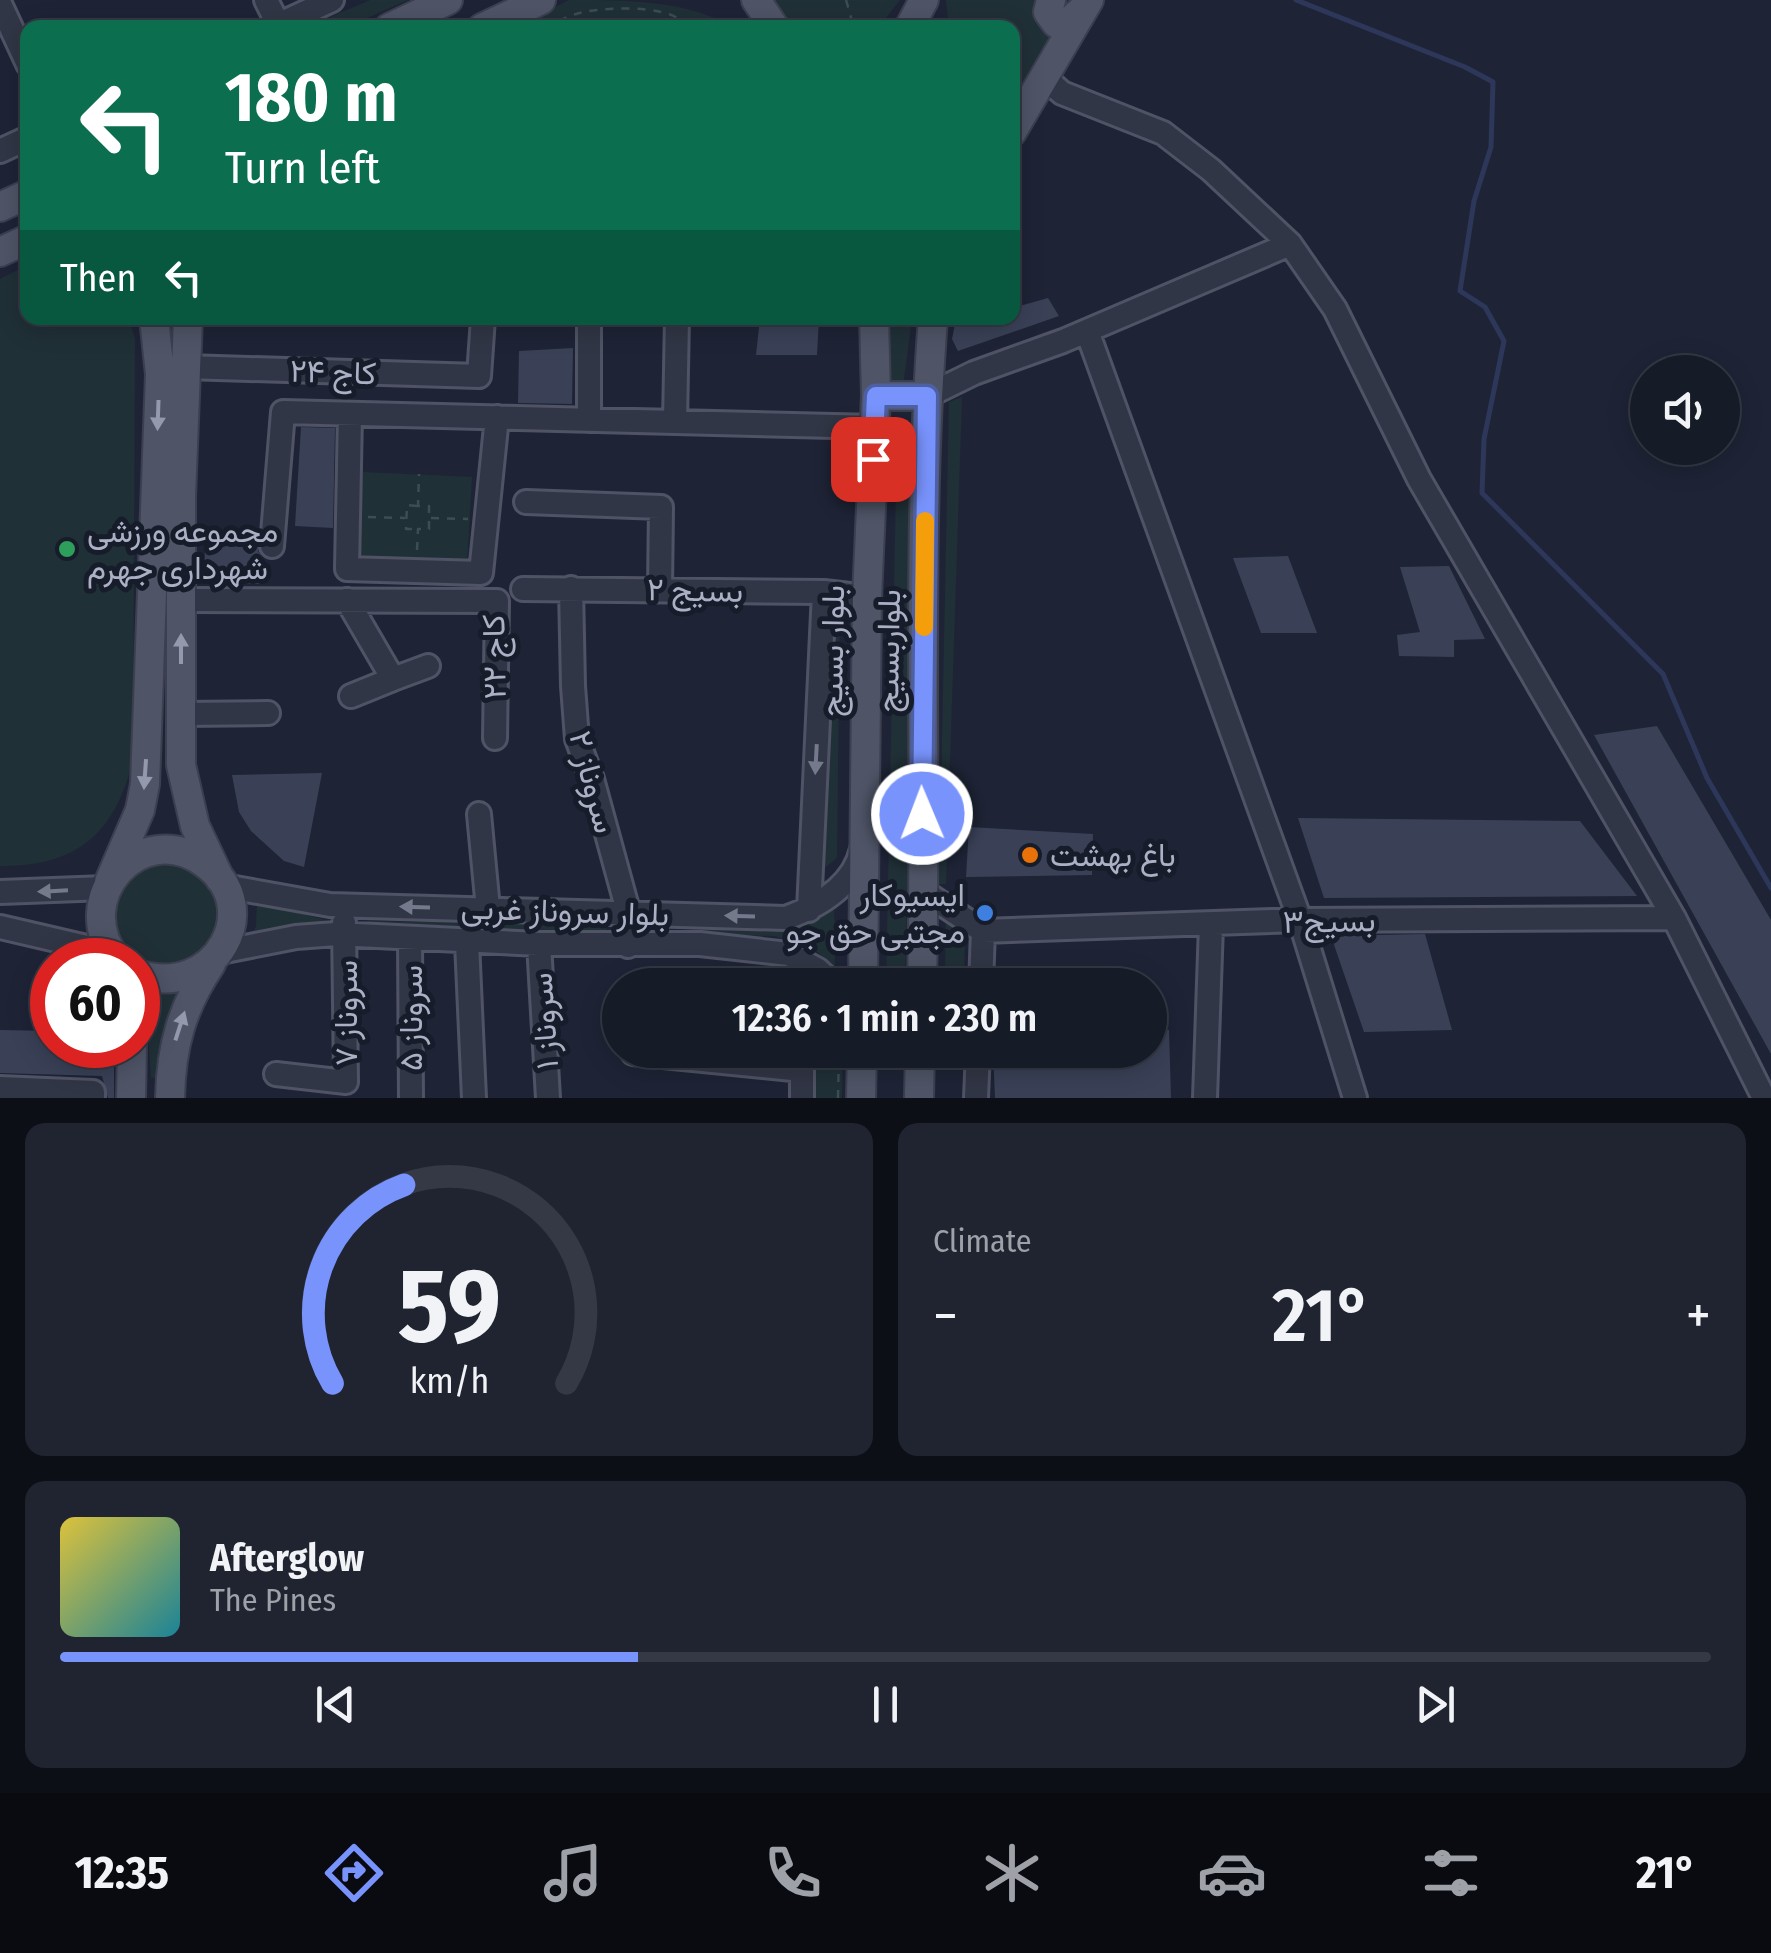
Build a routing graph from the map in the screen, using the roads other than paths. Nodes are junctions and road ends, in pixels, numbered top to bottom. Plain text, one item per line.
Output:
1 (332, 0) edge
2 (448, 0) edge
3 (541, 0) edge
4 (1051, 0) edge
5 (1087, 3) edge
6 (0, 4) edge
7 (288, 20) edge
8 (406, 20) edge
9 (505, 20) edge
10 (20, 47) edge
11 (1044, 77) junction
12 (1020, 118) edge
13 (1290, 244) junction
14 (155, 325) edge
15 (188, 325) edge
16 (483, 325) edge
17 (589, 325) edge
18 (677, 325) edge
19 (874, 325) edge
20 (932, 325) edge
21 (1086, 332) junction
22 (186, 367) junction
23 (876, 396) junction
24 (927, 396) junction
25 (350, 414) junction
26 (497, 418) junction
27 (589, 420) junction
28 (676, 422) junction
29 (875, 427) junction
30 (526, 502) dead end
31 (272, 546) dead end
32 (571, 588) junction
33 (523, 589) dead end
34 (660, 590) junction
35 (824, 592) junction
36 (867, 597) junction
37 (181, 600) junction
38 (347, 600) junction
39 (428, 666) dead end
40 (393, 679) junction
41 (351, 696) dead end
42 (268, 713) dead end
43 (181, 718) junction
44 (147, 721) junction
45 (494, 738) dead end
46 (479, 814) dead end
47 (864, 836) junction
48 (222, 882) junction
49 (108, 885) junction
50 (0, 892) edge
51 (924, 892) junction
52 (349, 905) junction
53 (488, 909) junction
54 (808, 910) junction
55 (627, 913) junction
56 (1674, 918) junction
57 (1300, 920) junction
58 (1211, 925) junction
59 (0, 927) edge
60 (983, 931) junction
61 (346, 934) junction
62 (55, 938) edge
63 (107, 938) edge
64 (410, 938) junction
65 (466, 942) junction
66 (539, 944) junction
67 (628, 946) junction
68 (216, 956) junction
69 (802, 961) junction
70 (802, 968) edge
71 (814, 968) edge
72 (862, 968) edge
73 (922, 968) edge
74 (982, 968) edge
75 (160, 980) edge
76 (132, 1068) edge
77 (802, 1068) edge
78 (862, 1068) edge
79 (920, 1068) edge
80 (977, 1068) edge
81 (276, 1074) dead end
82 (0, 1088) edge
83 (67, 1094) edge
84 (93, 1098) edge
85 (132, 1098) edge
86 (170, 1098) edge
87 (411, 1098) edge
88 (474, 1098) edge
89 (548, 1098) edge
90 (802, 1098) edge
91 (861, 1098) edge
92 (919, 1098) edge
93 (976, 1098) edge
94 (1205, 1098) edge
95 (1356, 1098) edge
96 (1764, 1098) edge

1 - 7 street
2 - 8 main road
3 - 9 main road
4 - 5 main road
5 - 11 main road
6 - 10 street
11 - 12 main road
11 - 13 street
13 - 21 street
13 - 56 street
14 -> 44 main road
15 - 22 main road
16 - 22 street, کاج ۲۴
17 - 27 street
18 - 28 street
19 - 23 main road, بلوار بسیج
20 - 24 main road, بلواربسیج
21 - 24 street
21 - 57 street
22 - 37 main road
23 - 24 main road
23 - 29 main road, بلوار بسیج
24 - 51 main road, بلواربسیج
25 - 26 street
25 - 26 street
25 - 31 street
26 - 27 street
27 - 28 street
28 - 29 street
29 - 36 main road, بلوار بسیج
30 - 34 street
32 - 33 street, بسیج ۲
32 - 34 street, بسیج ۲
32 - 55 street, سروناز ۲
34 - 35 street, بسیج ۲
35 - 36 street, بسیج ۲
35 -> 54 street, بلوار بسیج
36 - 47 main road, بلوار بسیج
37 - 38 street, کاج ۲۲
43 -> 37 main road
38 - 40 street
38 - 45 street, کاج ۲۲
39 - 40 street, کاج ۲۲
40 - 41 street, کاج ۲۲
42 - 43 street
43 - 44 main road
43 - 48 main road
44 -> 49 main road
46 - 53 street
47 - 54 street, بلوار سروناز غربی
47 - 72 main road, بلوار بسیج
48 - 49 main road
48 - 52 street, بلوار سروناز غربی
48 - 68 main road
49 -> 50 street
49 - 63 main road
51 - 60 street
51 - 73 main road, بلواربسیج
53 -> 52 street, بلوار سروناز غربی
52 - 61 street
53 - 55 street, بلوار سروناز غربی
54 -> 55 street, بلوار سروناز غربی
55 - 67 street, سروناز ۲
56 - 57 street, بسیج۳
56 - 96 street
57 - 58 street, بسیج۳
57 - 95 street
58 - 60 street, بسیج۳
58 - 94 street
59 - 62 street
60 - 74 street
61 - 64 street, بلوار سروناز غربی
61 - 68 street, بلوار سروناز غربی
61 - 81 street, سروناز ۷
64 - 65 street, بلوار سروناز غربی
64 - 87 street, سروناز ۵
65 - 66 street, بلوار سروناز غربی
65 - 88 street
66 - 67 street, بلوار سروناز غربی
66 - 89 street, سروناز ۱
67 - 69 street, بلوار سروناز غربی
68 - 75 main road
86 -> 68 main road
69 - 70 street
69 - 71 street, بلوار سروناز غربی
76 - 85 main road
77 - 90 street
78 - 91 main road
79 - 92 main road
80 - 93 street
82 - 83 street
83 - 84 street

